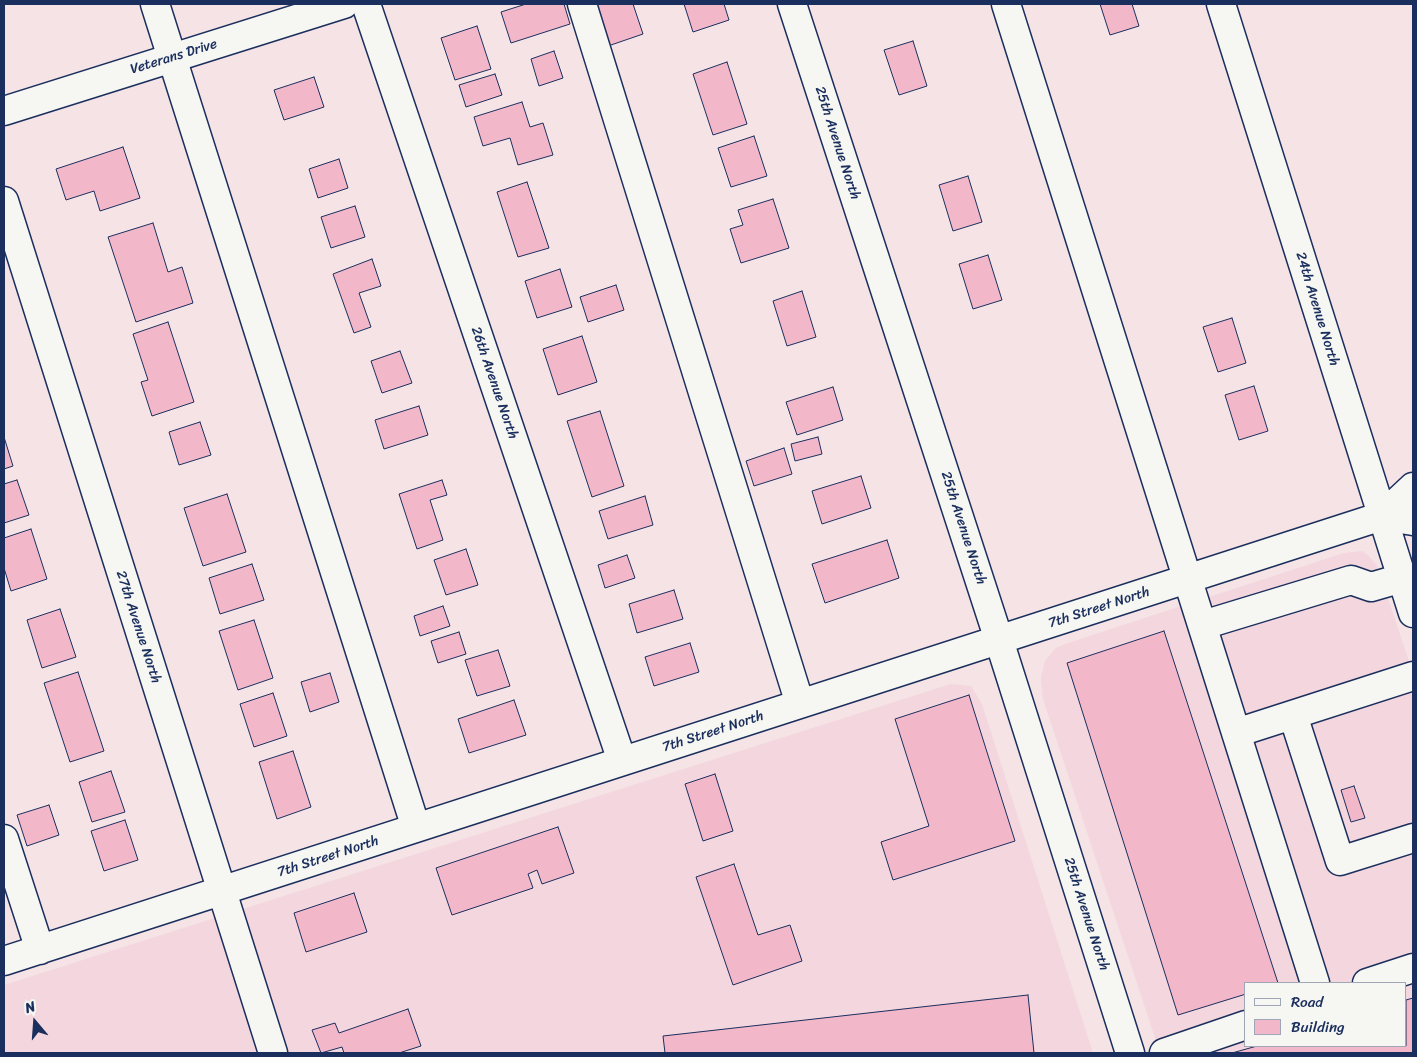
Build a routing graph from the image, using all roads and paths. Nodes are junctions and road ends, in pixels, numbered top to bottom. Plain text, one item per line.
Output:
1 (155, 4) edge
2 (344, 4) edge
3 (366, 4) edge
4 (582, 4) edge
5 (792, 4) edge
6 (1006, 4) edge
7 (1221, 4) edge
8 (172, 58) junction
9 (4, 111) edge
10 (4, 200) edge
11 (1413, 487) edge
12 (1382, 516) junction
13 (1413, 520) edge
14 (1402, 578) junction
15 (1188, 579) junction
16 (1413, 613) edge
17 (1202, 625) junction
18 (999, 640) junction
19 (1413, 676) edge
20 (800, 704) junction
21 (1293, 715) junction
22 (1236, 732) junction
23 (622, 761) junction
24 (416, 828) junction
25 (1413, 838) edge
26 (4, 839) edge
27 (222, 891) junction
28 (40, 950) junction
29 (4, 961) edge
30 (1413, 968) edge
31 (1315, 982) edge
32 (1370, 982) edge
33 (1244, 1026) edge
34 (273, 1053) edge
35 (1130, 1053) edge
36 (1164, 1053) edge

1 - 8 street
2 - 8 street, Veterans Drive
3 - 23 street, 26th Avenue North
4 - 20 street
5 - 18 street, 25th Avenue North
6 - 15 street
7 - 12 street, 24th Avenue North
8 - 9 street, Veterans Drive
8 - 24 street
10 - 27 street, 27th Avenue North
11 - 12 street, 7th Street North
12 - 13 street
12 - 14 street, 24th Avenue North
12 - 15 street, 7th Street North
14 - 16 street, 24th Avenue North
14 - 17 street
15 - 17 street
15 - 18 street, 7th Street North
17 - 22 street
18 - 20 street, 7th Street North
18 - 35 street, 25th Avenue North
19 - 21 street
20 - 23 street, 7th Street North
21 - 22 street
21 - 25 street
22 - 31 street
23 - 24 street, 7th Street North
24 - 27 street, 7th Street North
26 - 28 street
27 - 28 street, 7th Street North
27 - 34 street, 27th Avenue North
28 - 29 street, 7th Street North
30 - 32 street
33 - 36 street

